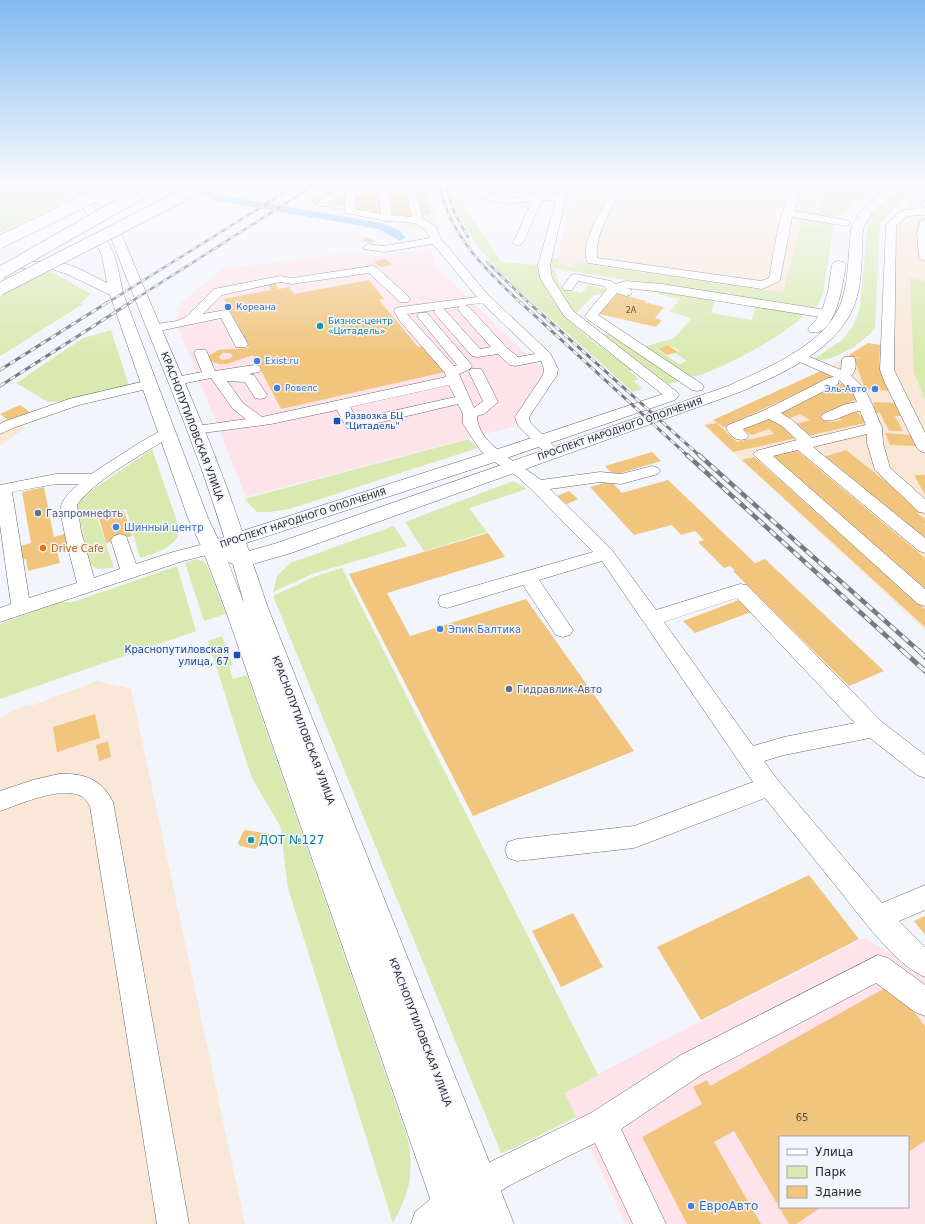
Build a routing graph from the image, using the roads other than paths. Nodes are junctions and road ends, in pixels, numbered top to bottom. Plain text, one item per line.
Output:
1 (56, 241) edge
2 (93, 241) edge
3 (102, 241) edge
4 (118, 241) edge
5 (430, 241) edge
6 (437, 241) edge
7 (550, 241) edge
8 (593, 241) edge
9 (782, 241) edge
10 (843, 241) edge
11 (856, 241) edge
12 (891, 241) edge
13 (925, 241) edge
14 (368, 247) dead end
15 (925, 258) edge
16 (22, 265) dead end
17 (38, 265) dead end
18 (56, 266) dead end
19 (0, 273) edge
20 (568, 288) dead end
21 (0, 289) edge
22 (614, 289) junction
23 (116, 293) junction
24 (404, 299) dead end
25 (485, 299) junction
26 (658, 299) dead end
27 (464, 309) dead end
28 (440, 312) dead end
29 (826, 314) junction
30 (423, 316) dead end
31 (190, 320) junction
32 (154, 328) junction
33 (241, 344) dead end
34 (501, 350) junction
35 (201, 353) dead end
36 (545, 356) junction
37 (798, 356) junction
38 (764, 360) dead end
39 (849, 360) dead end
40 (254, 369) dead end
41 (476, 372) dead end
42 (213, 375) junction
43 (453, 376) junction
44 (838, 379) junction
45 (176, 381) junction
46 (711, 382) dead end
47 (150, 384) junction
48 (697, 387) junction
49 (260, 395) dead end
50 (672, 395) junction
51 (463, 399) junction
52 (342, 405) junction
53 (866, 406) junction
54 (770, 413) junction
55 (470, 414) junction
56 (828, 416) dead end
57 (802, 418) dead end
58 (258, 421) junction
59 (787, 423) junction
60 (875, 428) junction
61 (0, 430) edge
62 (194, 430) junction
63 (168, 433) junction
64 (741, 436) dead end
65 (804, 443) junction
66 (546, 447) junction
67 (925, 448) edge
68 (495, 456) junction
69 (513, 467) junction
70 (652, 471) dead end
71 (96, 479) junction
72 (538, 486) junction
73 (925, 508) edge
74 (120, 540) dead end
75 (925, 547) edge
76 (230, 549) junction
77 (606, 554) junction
78 (130, 572) junction
79 (527, 577) junction
80 (87, 586) junction
81 (925, 599) edge
82 (447, 601) dead end
83 (20, 607) junction
84 (0, 615) edge
85 (651, 619) junction
86 (563, 630) dead end
87 (874, 728) junction
88 (748, 757) junction
89 (925, 768) edge
90 (769, 786) junction
91 (0, 800) edge
92 (517, 850) dead end
93 (925, 897) edge
94 (878, 918) junction
95 (925, 964) edge
96 (925, 1002) edge
97 (602, 1124) junction
98 (480, 1186) junction
99 (454, 1213) edge
100 (173, 1224) edge
101 (427, 1224) edge
102 (495, 1224) edge
103 (650, 1224) edge

1 - 19 main road, bridge
2 - 21 main road, bridge
3 - 23 main road, КРАСНОПУТИЛОВСКАЯ УЛИЦА
4 - 32 main road, КРАСНОПУТИЛОВСКАЯ УЛИЦА
5 - 14 street
6 - 25 street
7 - 50 street
8 - 9 street
10 - 29 main road
11 - 37 main road, ПРОСПЕКТ НАРОДНОГО ОПОЛЧЕНИЯ
12 - 67 street
13 - 15 street
16 - 17 main road
18 - 23 main road
20 - 22 street
22 - 26 street
22 - 29 street
22 - 48 street
23 - 47 main road, КРАСНОПУТИЛОВСКАЯ УЛИЦА
24 - 31 street
25 - 36 street
25 - 43 street
27 - 34 street
28 - 34 street
29 - 38 main road
30 - 43 street
31 - 32 street
31 - 33 street
32 - 45 main road, КРАСНОПУТИЛОВСКАЯ УЛИЦА
34 - 36 street
35 - 42 street
36 - 66 street
37 - 44 street
37 - 66 main road, ПРОСПЕКТ НАРОДНОГО ОПОЛЧЕНИЯ
39 - 44 street
40 - 42 street
41 - 55 street
42 - 45 street
42 - 49 street
42 - 58 street
43 - 51 street
43 - 52 street
44 - 53 street
44 - 54 street
45 - 62 main road, КРАСНОПУТИЛОВСКАЯ УЛИЦА
46 - 48 main road, ПРОСПЕКТ НАРОДНОГО ОПОЛЧЕНИЯ
47 - 61 street
47 - 63 main road, КРАСНОПУТИЛОВСКАЯ УЛИЦА
48 - 50 main road, ПРОСПЕКТ НАРОДНОГО ОПОЛЧЕНИЯ
50 - 66 main road, ПРОСПЕКТ НАРОДНОГО ОПОЛЧЕНИЯ
51 - 52 street
51 - 55 street
52 - 58 street
53 - 56 street
53 - 60 street
54 - 59 street
54 - 64 street
55 - 68 street
57 - 59 street
58 - 62 street
59 - 65 street
60 - 65 street
60 - 73 street
62 - 76 main road, КРАСНОПУТИЛОВСКАЯ УЛИЦА
63 - 71 street
63 - 76 main road, КРАСНОПУТИЛОВСКАЯ УЛИЦА
65 - 75 street
65 - 81 street
66 - 68 main road, ПРОСПЕКТ НАРОДНОГО ОПОЛЧЕНИЯ
66 - 69 main road, ПРОСПЕКТ НАРОДНОГО ОПОЛЧЕНИЯ
68 - 69 street
68 - 76 main road, ПРОСПЕКТ НАРОДНОГО ОПОЛЧЕНИЯ
69 - 72 street
69 - 76 main road, ПРОСПЕКТ НАРОДНОГО ОПОЛЧЕНИЯ
70 - 72 street
71 - 80 street
71 - 83 street
72 - 77 street
74 - 78 street
76 - 78 street
76 - 98 main road, КРАСНОПУТИЛОВСКАЯ УЛИЦА
76 - 99 main road, КРАСНОПУТИЛОВСКАЯ УЛИЦА
77 - 79 street
77 - 85 street
78 - 80 street
79 - 82 street
79 - 86 street
80 - 83 street
83 - 84 street
85 - 87 street
85 - 88 street
87 - 88 street
87 - 89 street
88 - 90 street
90 - 92 street
90 - 94 street
91 - 100 street
93 - 94 street
94 - 95 street
96 - 97 street
97 - 98 street
97 - 103 street
98 - 99 street
98 - 102 main road, КРАСНОПУТИЛОВСКАЯ УЛИЦА
99 - 101 street

